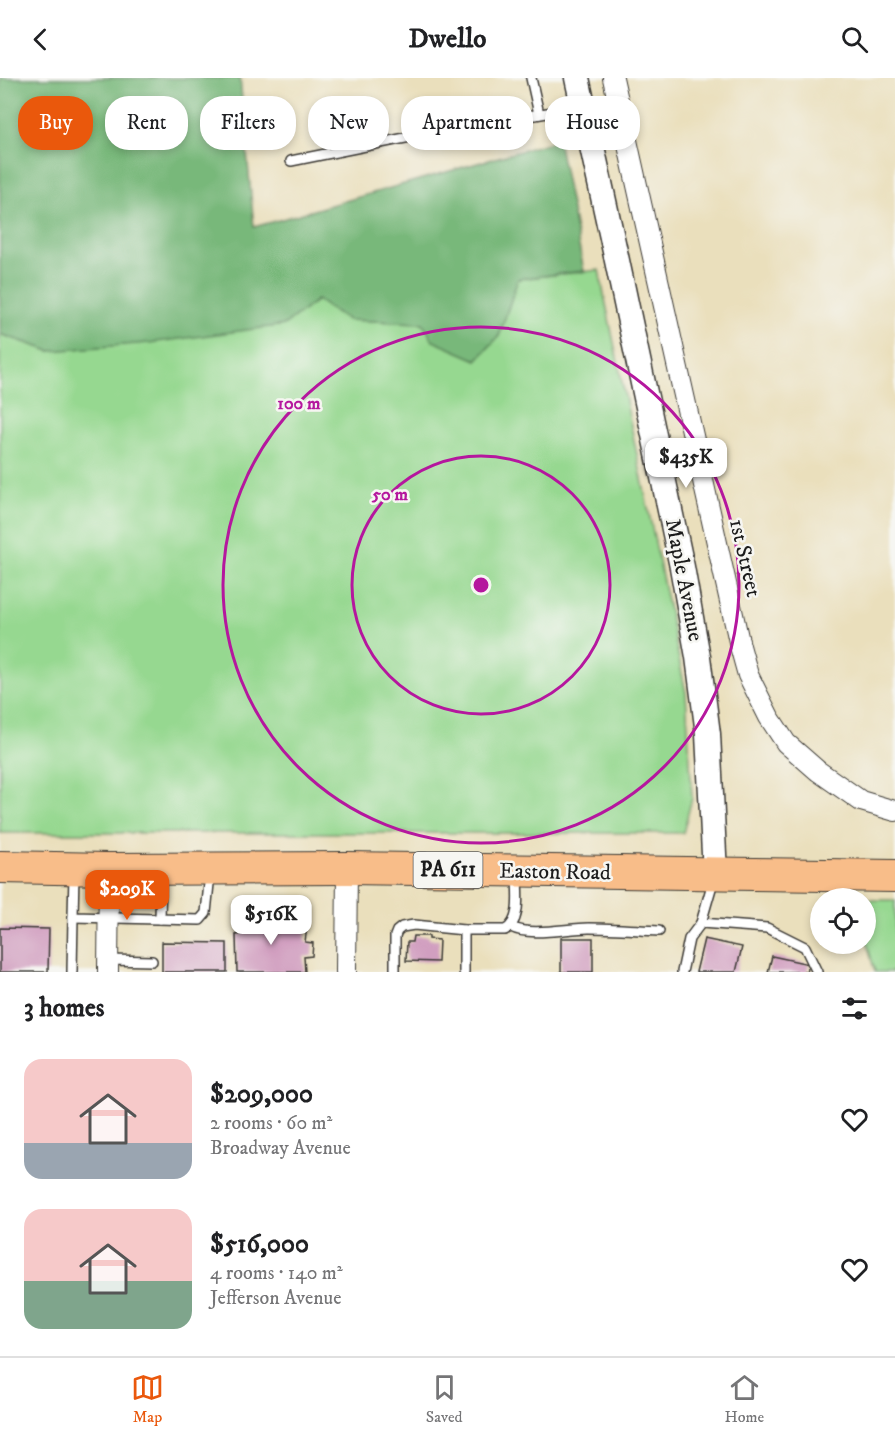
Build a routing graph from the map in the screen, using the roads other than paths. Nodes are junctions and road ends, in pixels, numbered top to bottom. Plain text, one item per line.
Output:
1 (531, 78) edge
2 (577, 78) edge
3 (614, 78) edge
4 (581, 96) edge
5 (545, 113) edge
6 (539, 114) junction
7 (593, 150) edge
8 (291, 161) dead end
9 (892, 811) edge
10 (0, 867) edge
11 (74, 868) junction
12 (347, 868) junction
13 (109, 869) junction
14 (161, 869) junction
15 (211, 869) junction
16 (518, 871) junction
17 (715, 874) junction
18 (895, 876) edge
19 (73, 917) junction
20 (109, 917) junction
21 (160, 919) junction
22 (701, 923) junction
23 (511, 927) junction
24 (464, 930) junction
25 (659, 931) dead end
26 (152, 962) dead end
27 (109, 966) edge
28 (72, 972) edge
29 (346, 972) edge
30 (394, 972) edge
31 (464, 972) edge
32 (682, 972) edge
33 (817, 972) edge

1 - 6 lane
2 - 4 street, Maple Avenue
3 - 9 street, 1st Street
5 - 6 lane
6 - 8 lane
7 - 17 street, Maple Avenue
10 - 11 highway, Easton Road / PA 611
11 - 13 highway, Easton Road / PA 611
11 - 19 lane
12 - 15 highway, Easton Road / PA 611
12 - 16 highway, Easton Road / PA 611
12 - 29 street
13 - 14 highway, Easton Road / PA 611
13 - 20 street
14 - 15 highway, Easton Road / PA 611
14 - 21 lane
15 - 21 lane
16 - 17 highway, Easton Road / PA 611
16 - 23 lane
17 - 18 highway, Easton Road / PA 611
17 - 22 lane
19 - 20 lane
19 - 28 lane
20 - 21 lane
20 - 27 street
22 - 32 lane
22 - 33 lane
23 - 24 lane
23 - 25 lane
24 - 30 lane
24 - 31 lane
26 - 27 lane

